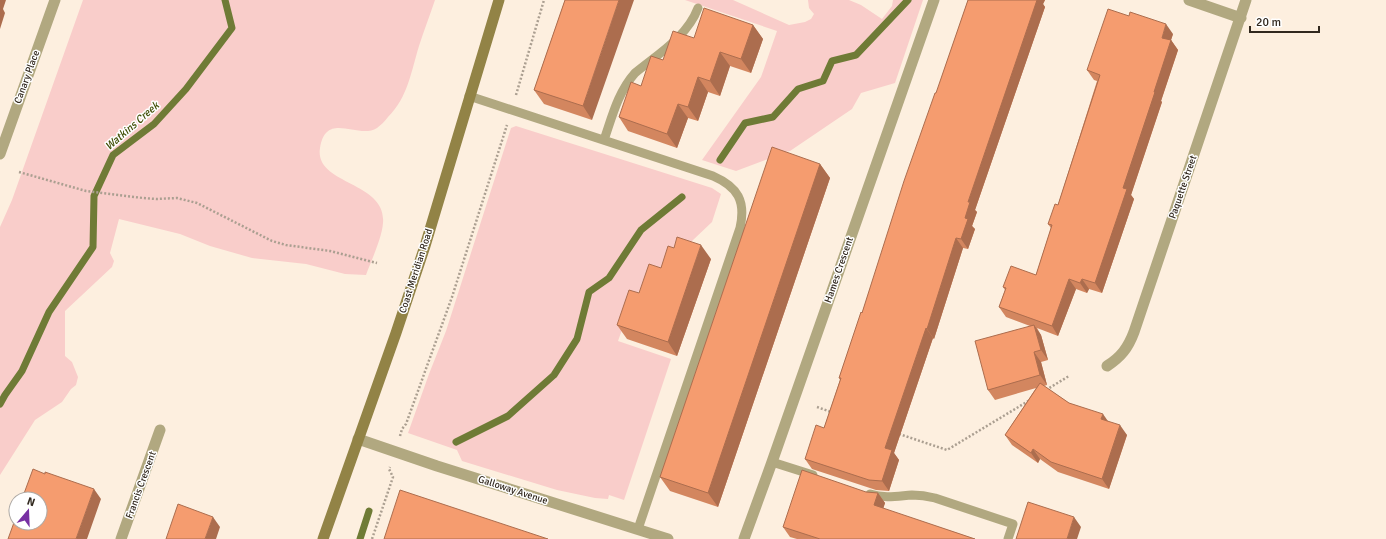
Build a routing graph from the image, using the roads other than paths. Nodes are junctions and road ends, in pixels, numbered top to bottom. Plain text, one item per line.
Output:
1 (55, 0) edge
2 (499, 0) edge
3 (934, 0) edge
4 (1189, 0) edge
5 (1246, 0) edge
6 (698, 8) dead end
7 (1241, 18) junction
8 (469, 96) junction
9 (604, 140) junction
10 (0, 154) edge
11 (1107, 366) dead end
12 (160, 430) dead end
13 (358, 439) junction
14 (772, 462) junction
15 (824, 479) edge
16 (860, 491) edge
17 (638, 529) junction
18 (121, 539) edge
19 (323, 539) edge
20 (668, 539) edge
21 (744, 539) edge
22 (1008, 539) edge

1 - 10 street, Canary Place
2 - 8 main road, Coast Meridian Road
3 - 14 street, Hames Crescent
4 - 7 street
5 - 7 street, Paquette Street
6 - 9 lane
7 - 11 street, Paquette Street
8 - 9 lane
8 - 13 main road, Coast Meridian Road
9 - 17 lane
12 - 18 street, Francis Crescent
13 - 17 street, Galloway Avenue
13 - 19 main road, Coast Meridian Road
14 - 15 lane
14 - 21 street, Hames Crescent
16 - 22 lane
17 - 20 street, Galloway Avenue

